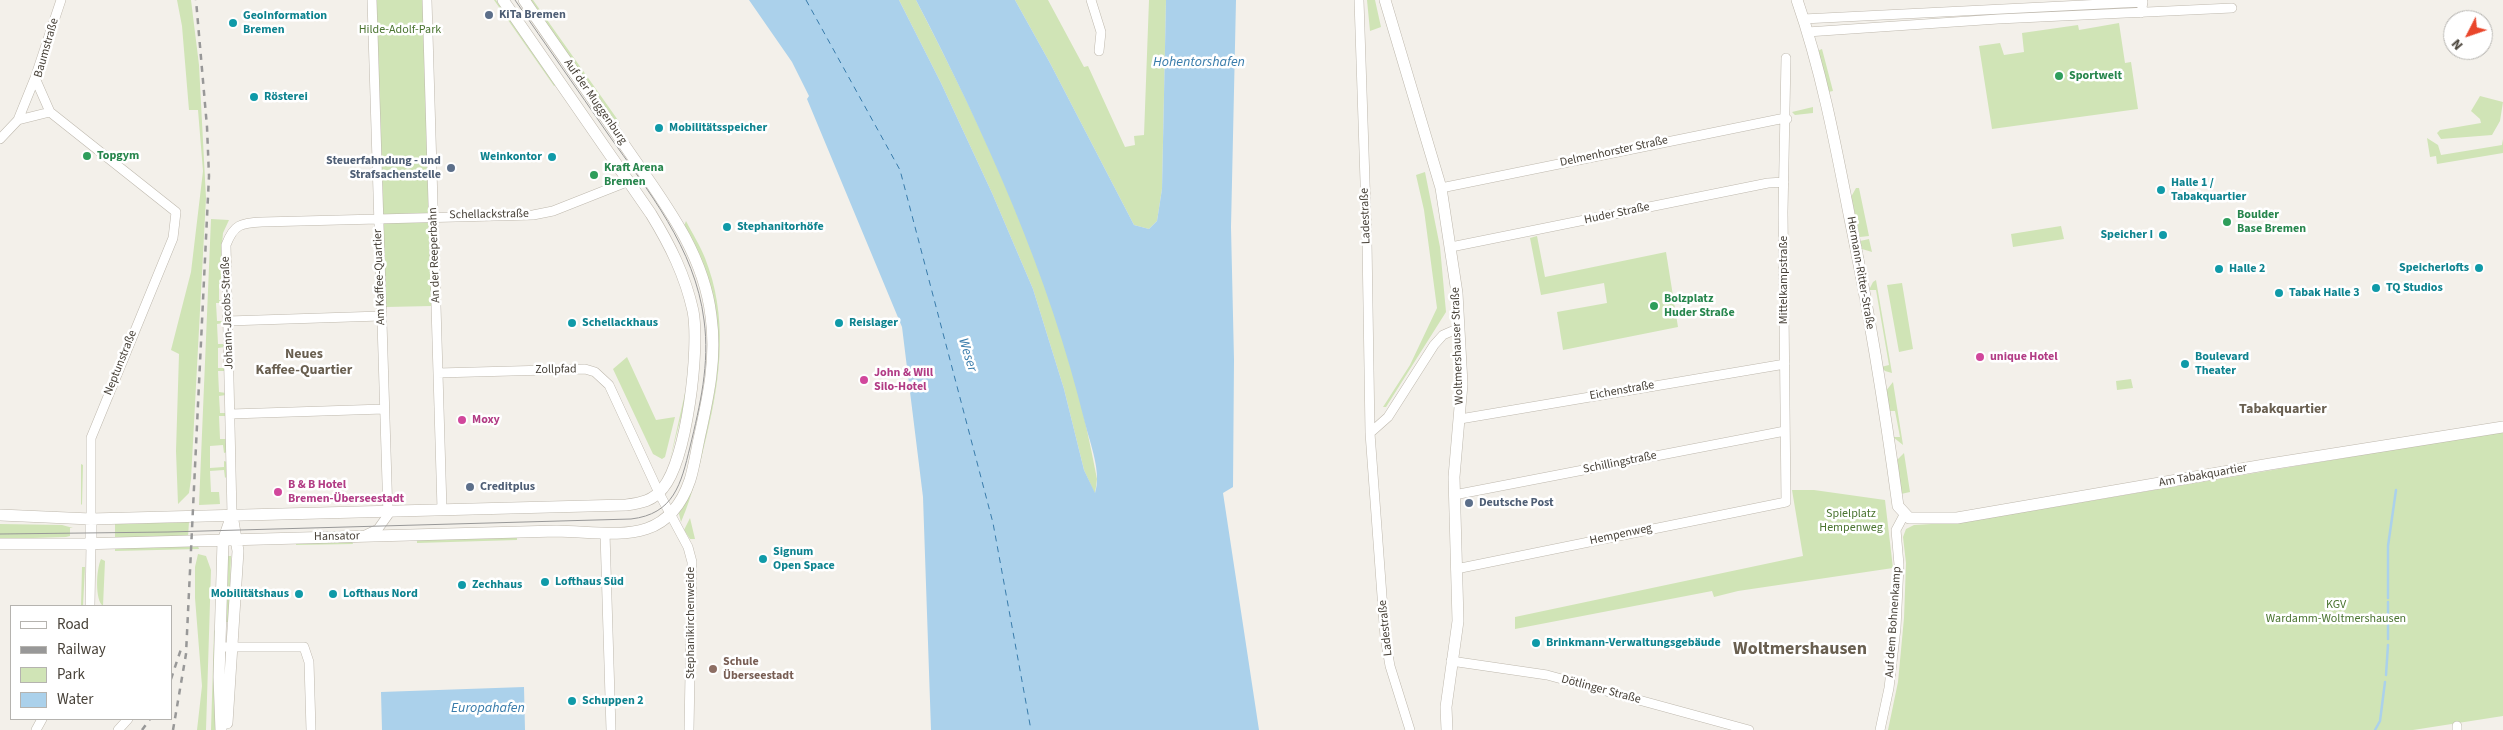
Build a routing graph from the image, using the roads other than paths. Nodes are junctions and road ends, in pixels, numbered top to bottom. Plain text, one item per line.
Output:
1 (61, 0) edge
2 (372, 0) edge
3 (427, 0) edge
4 (503, 0) edge
5 (524, 0) edge
6 (1091, 0) edge
7 (1359, 0) edge
8 (1385, 0) edge
9 (1797, 0) edge
10 (1998, 8) junction
11 (2232, 8) dead end
12 (2141, 13) junction
13 (1804, 19) junction
14 (1998, 20) junction
15 (1807, 32) junction
16 (1099, 51) dead end
17 (1786, 58) dead end
18 (35, 78) junction
19 (50, 112) junction
20 (1787, 119) junction
21 (18, 120) junction
22 (0, 139) edge
23 (629, 181) junction
24 (1784, 182) junction
25 (1441, 188) junction
26 (176, 212) joint
27 (434, 216) junction
28 (379, 218) junction
29 (1451, 247) junction
30 (381, 316) junction
31 (228, 321) junction
32 (1458, 328) junction
33 (1785, 364) junction
34 (438, 373) junction
35 (384, 409) junction
36 (231, 414) junction
37 (1460, 419) junction
38 (2503, 427) edge
39 (1786, 430) junction
40 (1370, 433) junction
41 (658, 493) junction
42 (1454, 495) junction
43 (1786, 502) joint
44 (442, 509) junction
45 (388, 511) junction
46 (1904, 514) junction
47 (232, 515) junction
48 (0, 516) edge
49 (670, 516) junction
50 (91, 519) junction
51 (605, 533) junction
52 (359, 537) junction
53 (223, 540) junction
54 (237, 540) junction
55 (0, 544) edge
56 (91, 544) junction
57 (1456, 569) junction
58 (90, 605) edge
59 (220, 646) junction
60 (233, 647) junction
61 (1451, 661) junction
62 (127, 720) edge
63 (118, 730) edge
64 (221, 730) edge
65 (226, 730) edge
66 (311, 730) edge
67 (611, 730) edge
68 (689, 730) edge
69 (1410, 730) edge
70 (1447, 730) edge
71 (1749, 730) edge
72 (1880, 730) edge

1 - 18 street, Baumstraße
2 - 28 street, Am Kaffee-Quartier
3 - 27 street, An der Reeperbahn
4 - 23 street, Auf der Muggenburg
5 - 49 street, Auf der Muggenburg
6 - 16 street
7 - 40 street, Ladestraße
8 - 25 street, Woltmershauser Straße
9 - 13 street, Hermann-Ritter-Straße
10 - 12 street
10 - 13 street
10 - 14 street
11 - 12 street
12 - 14 street
13 - 15 street, Hermann-Ritter-Straße
14 - 15 street
15 - 46 street, Hermann-Ritter-Straße
17 - 20 street, Mittelkampstraße
18 - 19 street, Baumstraße
18 - 21 street
19 - 21 street
19 - 26 street, Baumstraße
20 - 24 street, Mittelkampstraße
20 - 25 street, Delmenhorster Straße
21 - 22 street
23 - 27 street, Schellackstraße
23 - 41 street, Auf der Muggenburg
24 - 29 street, Huder Straße
24 - 33 street, Mittelkampstraße
25 - 29 street, Woltmershauser Straße
26 - 50 street, Neptunstraße
27 - 28 street, Schellackstraße
27 - 34 street, An der Reeperbahn
28 - 30 street, Am Kaffee-Quartier
28 - 31 street, Johann-Jacobs-Straße
29 - 32 street, Woltmershauser Straße
30 - 31 street
30 - 35 street, Am Kaffee-Quartier
31 - 36 street, Johann-Jacobs-Straße
32 - 37 street, Woltmershauser Straße
32 - 40 street
33 - 37 street, Eichenstraße
33 - 39 street, Mittelkampstraße
34 - 41 street, Zollpfad
34 - 44 street, An der Reeperbahn
35 - 36 street
35 - 45 street, Am Kaffee-Quartier
36 - 47 street, Johann-Jacobs-Straße
37 - 42 street, Woltmershauser Straße
38 - 46 street, Am Tabakquartier
39 - 42 street, Schillingstraße
39 - 43 street, Mittelkampstraße
40 - 69 street, Ladestraße
41 - 44 street, Hansator
41 - 49 street, Stephanikirchenweide
42 - 57 street, Woltmershauser Straße
43 - 57 street, Hempenweg
44 - 45 street, Hansator
45 - 47 street, Hansator
45 - 52 street
46 - 72 street, Auf dem Bohnenkamp
47 - 50 street, Hansator
47 - 53 street
47 - 54 street
48 - 50 street, Hansator
49 - 51 street, Hansator
49 - 68 street, Stephanikirchenweide
50 - 56 street
51 - 52 street, Hansator
51 - 67 street
52 - 54 street, Hansator
53 - 54 street, Hansator
53 - 56 street, Hansator
53 - 59 street
54 - 60 street
55 - 56 street, Hansator
56 - 58 street
57 - 61 street, Woltmershauser Straße
59 - 60 street
59 - 64 street
60 - 65 street
60 - 66 street
61 - 70 street, Woltmershauser Straße
61 - 71 street, Dötlinger Straße
62 - 63 street

